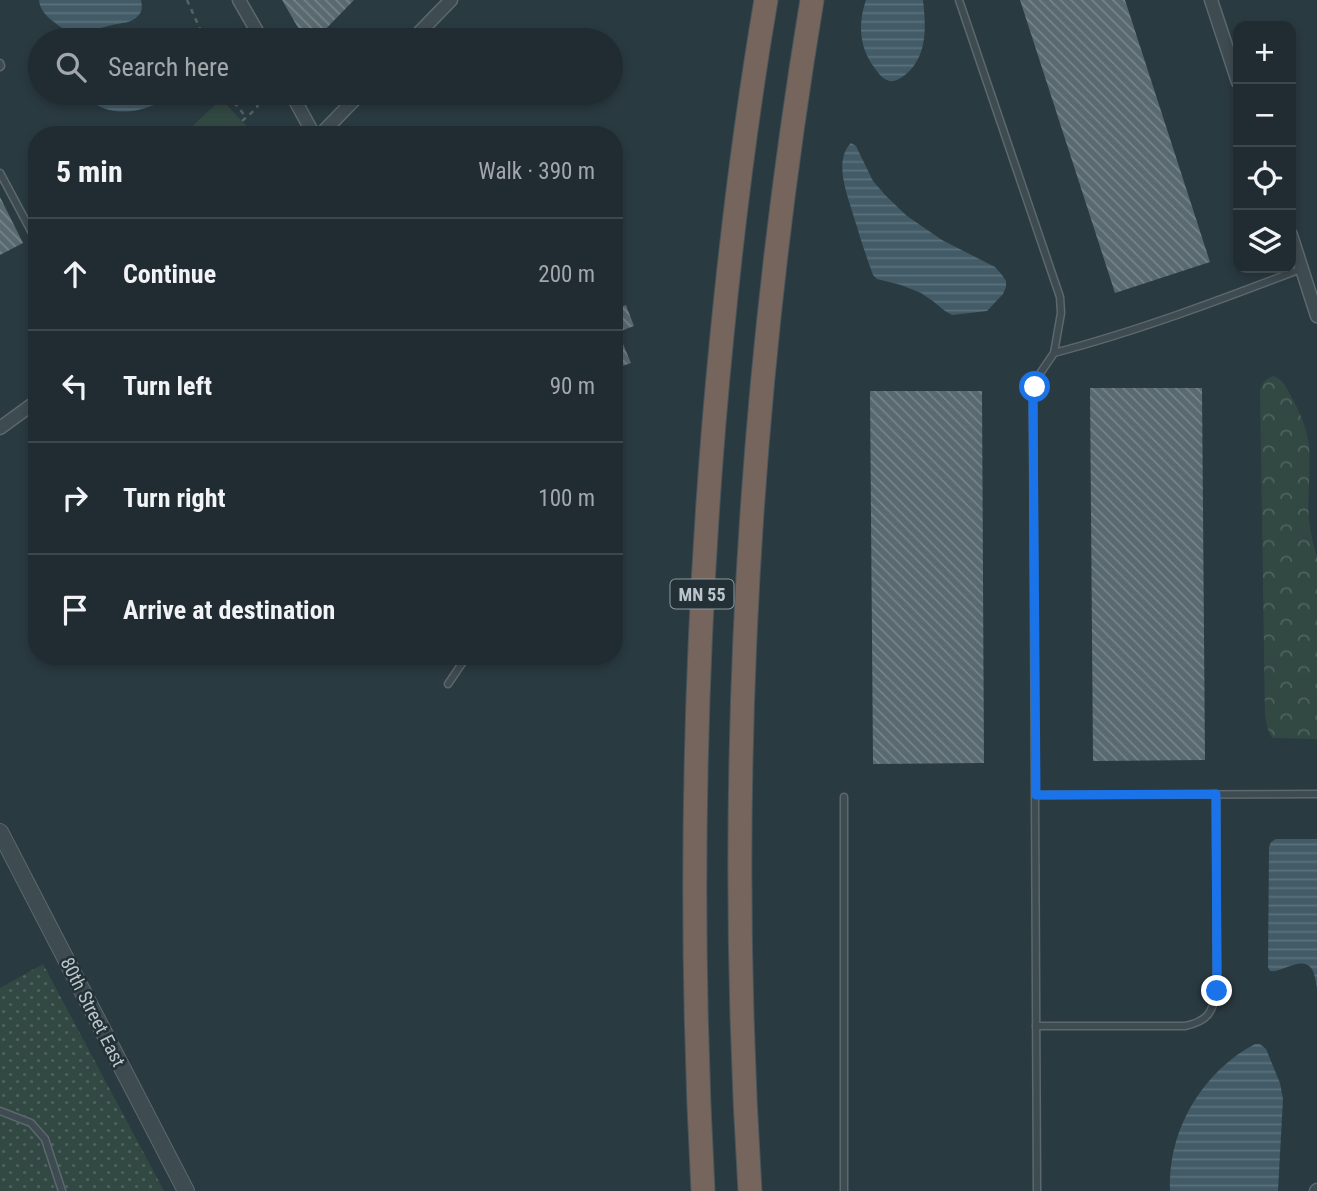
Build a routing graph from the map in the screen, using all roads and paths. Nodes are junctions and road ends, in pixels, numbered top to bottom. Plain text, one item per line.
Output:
1 (187, 0) edge
2 (239, 0) edge
3 (451, 0) edge
4 (766, 0) edge
5 (812, 0) edge
6 (959, 0) edge
7 (1211, 0) edge
8 (200, 28) edge
9 (255, 28) edge
10 (424, 28) edge
11 (1233, 67) edge
12 (236, 105) edge
13 (257, 105) edge
14 (298, 105) edge
15 (349, 105) edge
16 (246, 117) junction
17 (242, 121) dead end
18 (309, 126) edge
19 (329, 126) edge
20 (0, 173) edge
21 (28, 225) edge
22 (1296, 252) edge
23 (1301, 269) junction
24 (1317, 316) edge
25 (1054, 353) junction
26 (28, 408) edge
27 (0, 428) edge
28 (461, 665) edge
29 (448, 684) dead end
30 (1317, 793) edge
31 (1216, 794) junction
32 (1036, 795) junction
33 (844, 797) dead end
34 (0, 832) edge
35 (1036, 1026) junction
36 (0, 1111) edge
37 (61, 1191) edge
38 (186, 1191) edge
39 (703, 1191) edge
40 (750, 1191) edge
41 (844, 1191) edge
42 (1037, 1191) edge

1 - 8 path
2 - 9 street
3 - 10 street
4 - 39 highway, MN 55
5 - 40 highway, MN 55
6 - 25 lane
7 - 11 street
12 - 16 path
13 - 16 path
14 - 18 street
15 - 19 street
16 - 17 path
20 - 21 lane
22 - 23 street
23 - 24 street
23 - 25 lane
25 - 32 lane
26 - 27 street
28 - 29 lane
30 - 31 lane
31 - 32 lane
31 - 35 lane
32 - 35 lane
33 - 41 lane
34 - 38 street, 80th Street East
35 - 42 lane
36 - 37 lane

